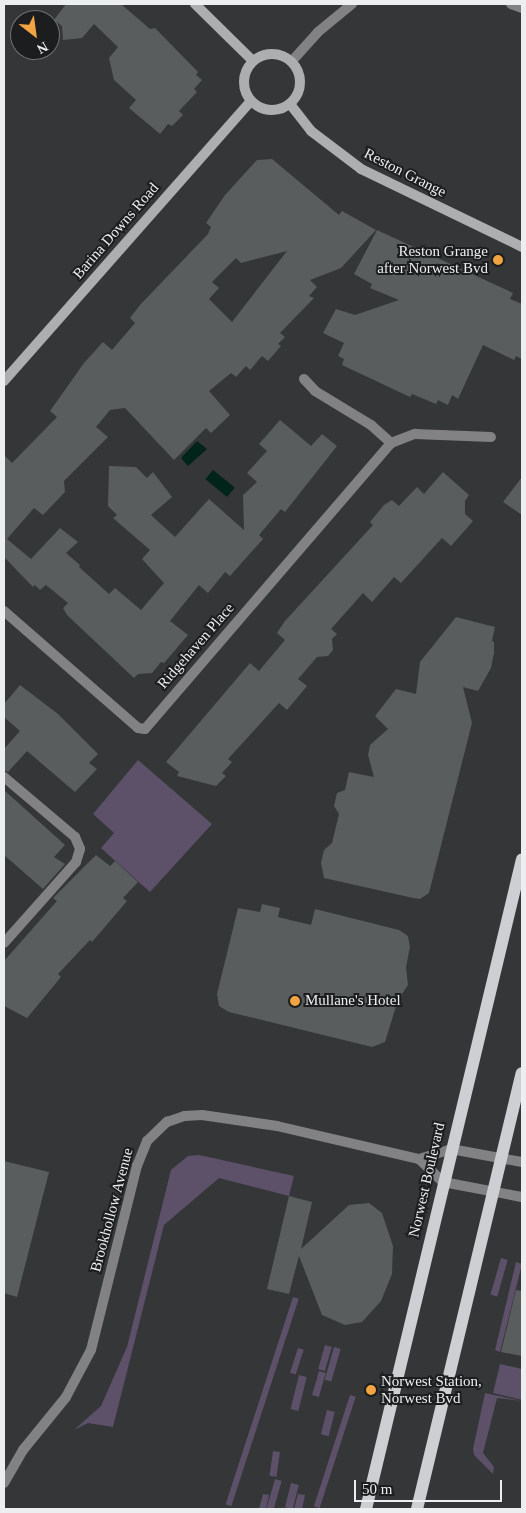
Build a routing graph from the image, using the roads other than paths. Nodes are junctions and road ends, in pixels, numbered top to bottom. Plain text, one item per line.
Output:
1 (195, 4) edge
2 (352, 4) edge
3 (511, 4) edge
4 (522, 8) edge
5 (253, 61) junction
6 (292, 61) junction
7 (250, 100) junction
8 (290, 104) junction
9 (522, 247) edge
10 (304, 379) dead end
11 (4, 381) edge
12 (491, 437) dead end
13 (391, 443) junction
14 (4, 610) edge
15 (4, 777) edge
16 (522, 859) edge
17 (4, 943) edge
18 (522, 1074) edge
19 (451, 1149) junction
20 (502, 1158) junction
21 (419, 1159) junction
22 (522, 1162) edge
23 (443, 1182) junction
24 (494, 1192) junction
25 (522, 1197) edge
26 (4, 1483) edge
27 (366, 1509) edge
28 (417, 1509) edge

1 - 5 street
2 - 6 street
3 - 4 street
5 - 6 street
5 - 7 street
6 - 8 street
7 - 8 street
7 - 11 street, Barina Downs Road
8 - 9 street, Reston Grange
10 - 13 street
12 - 13 street, Ridgehaven Place
13 - 14 street, Ridgehaven Place
15 - 17 street
16 - 19 main road, Norwest Boulevard
18 - 20 main road
19 - 20 street
19 - 21 street
19 - 23 main road, Norwest Boulevard
20 - 22 street
20 - 24 main road
21 - 23 street
21 - 26 street, Brookhollow Avenue
23 - 24 street
23 - 27 main road, Norwest Boulevard
24 - 25 street
24 - 28 main road

